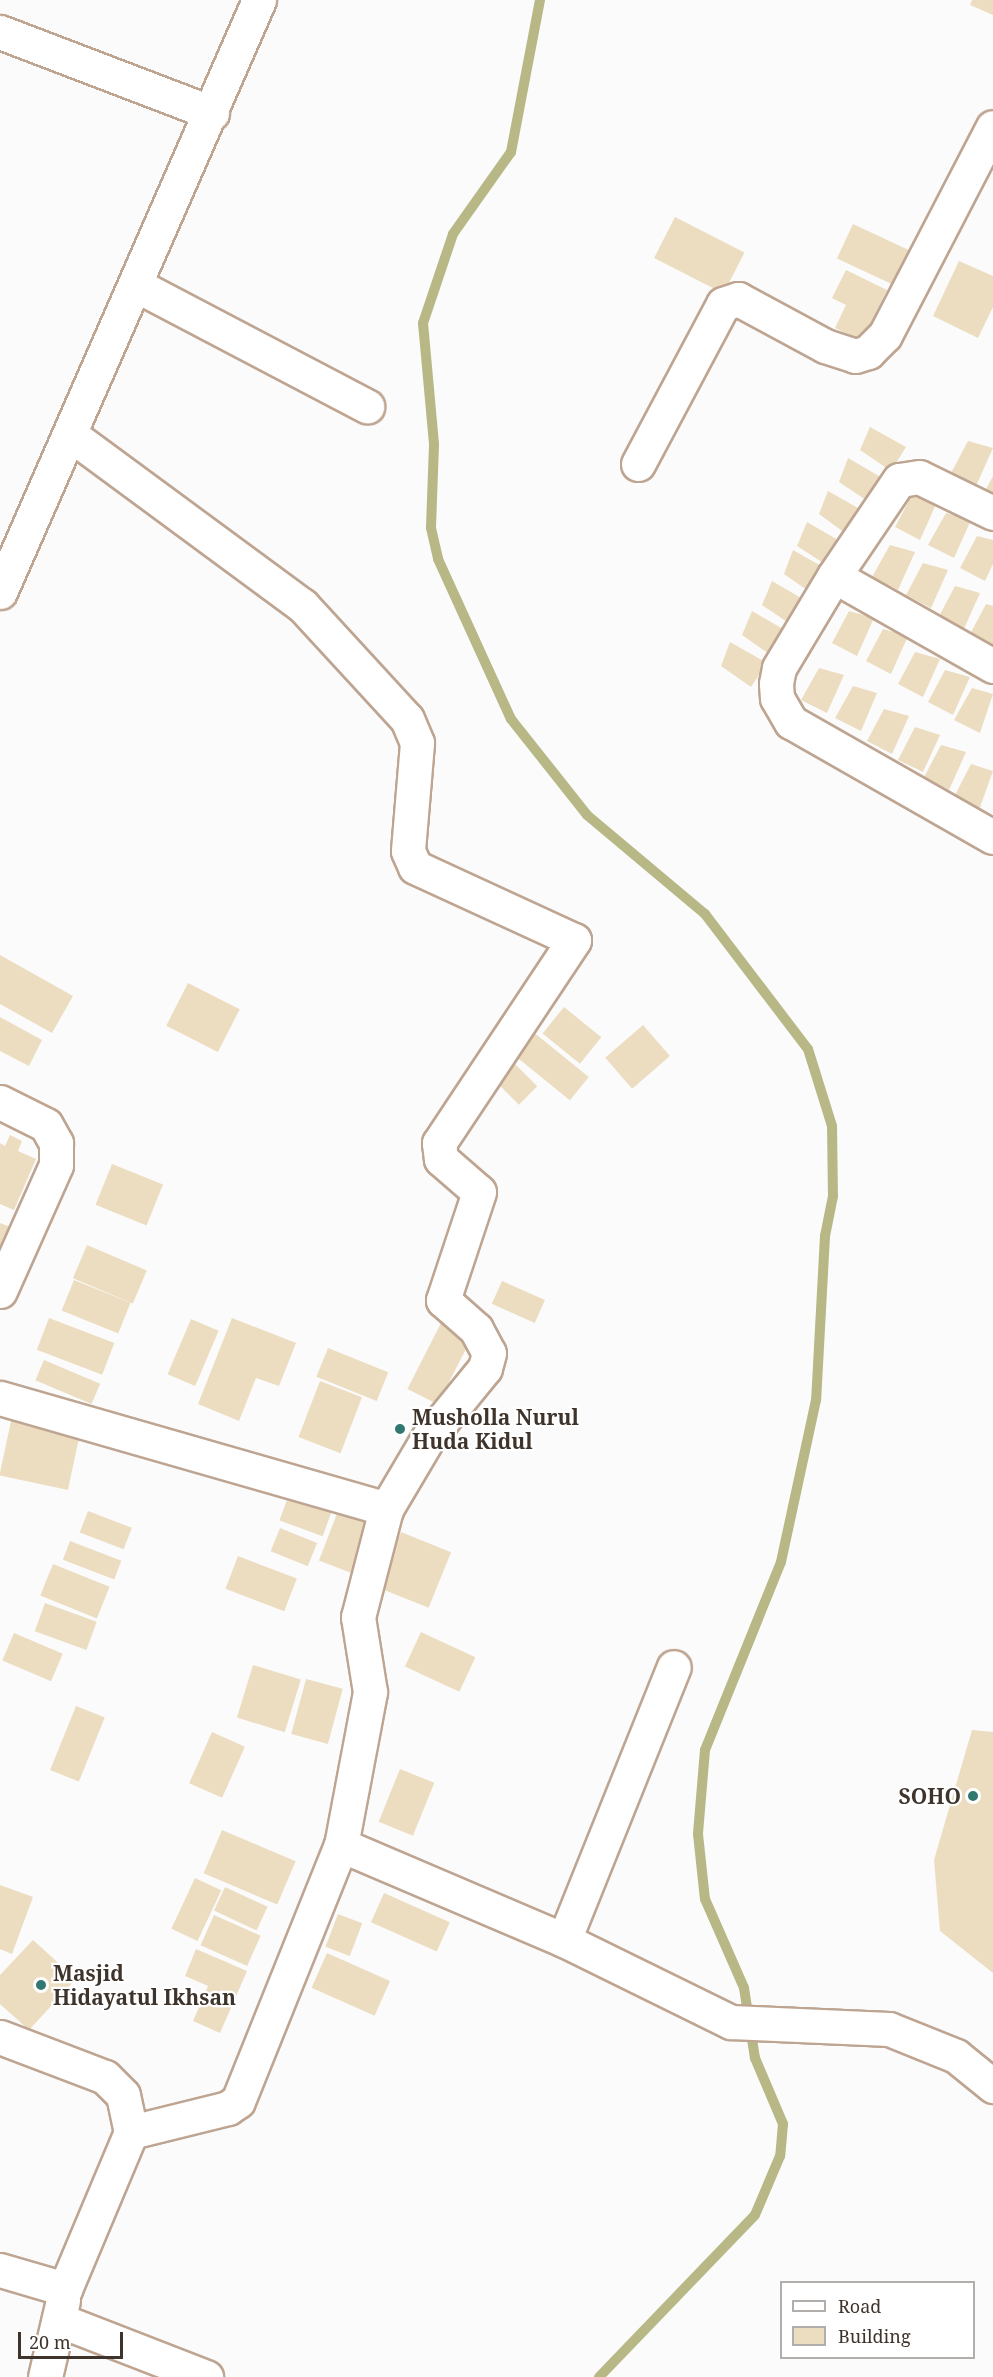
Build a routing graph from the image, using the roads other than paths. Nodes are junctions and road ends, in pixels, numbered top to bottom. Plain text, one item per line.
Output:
1 (260, 0) edge
2 (0, 32) edge
3 (212, 113) junction
4 (993, 127) edge
5 (138, 286) junction
6 (367, 406) dead end
7 (71, 435) junction
8 (638, 464) dead end
9 (993, 513) edge
10 (834, 576) junction
11 (0, 592) edge
12 (993, 666) edge
13 (993, 837) edge
14 (0, 1102) edge
15 (0, 1290) edge
16 (0, 1398) edge
17 (386, 1509) junction
18 (674, 1667) dead end
19 (341, 1845) junction
20 (564, 1940) junction
21 (0, 2037) edge
22 (993, 2086) edge
23 (132, 2132) junction
24 (0, 2270) edge
25 (62, 2305) junction
26 (45, 2377) edge
27 (206, 2377) edge

1 - 3 street
2 - 3 street
3 - 5 street
4 - 8 street
5 - 6 street
5 - 7 street
7 - 11 street
7 - 17 street
9 - 10 street
10 - 12 street
10 - 13 street
14 - 15 street
16 - 17 street
17 - 19 street
18 - 20 street
19 - 20 street
19 - 23 street
20 - 22 street
21 - 23 street
23 - 25 street
24 - 25 street
25 - 26 street
25 - 27 street

